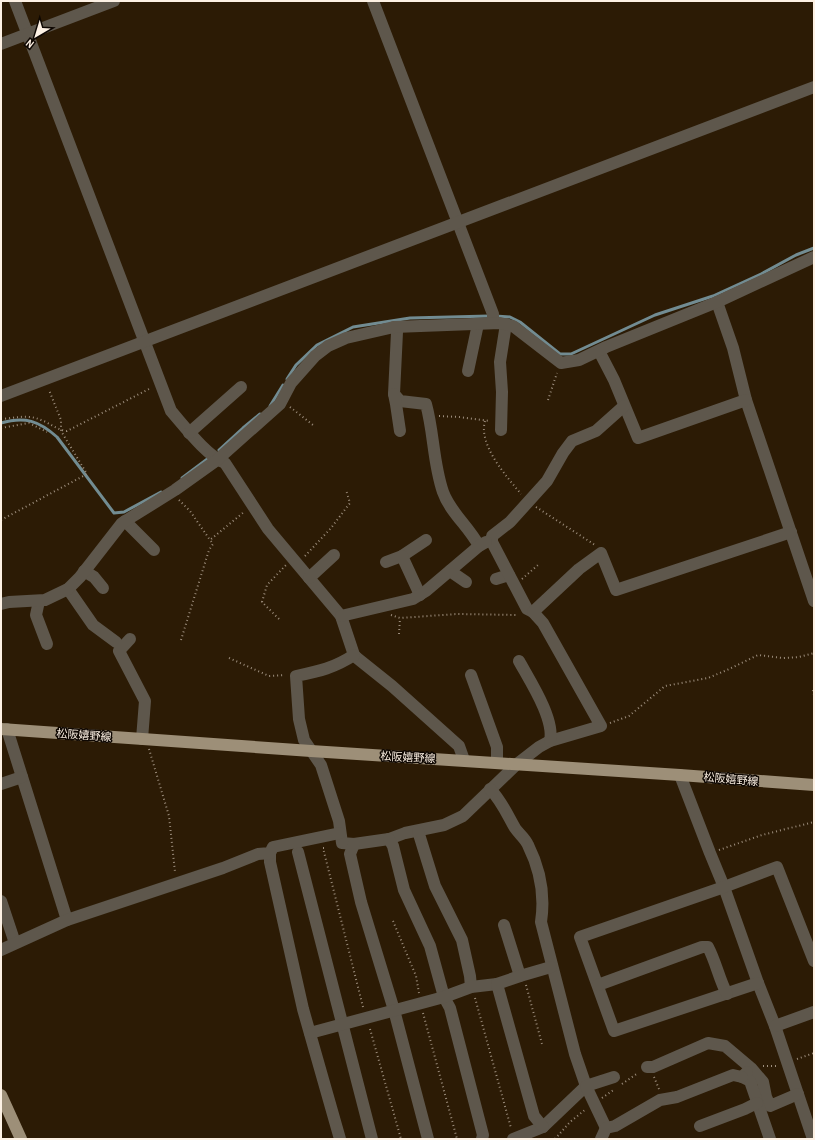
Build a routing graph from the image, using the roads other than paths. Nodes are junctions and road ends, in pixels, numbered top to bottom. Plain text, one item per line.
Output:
1 (15, 1) edge
2 (114, 1) edge
3 (373, 1) edge
4 (28, 34) junction
5 (1, 44) edge
6 (814, 87) edge
7 (458, 222) junction
8 (814, 258) edge
9 (717, 302) junction
10 (493, 323) junction
11 (478, 324) junction
12 (506, 324) junction
13 (394, 327) junction
14 (146, 341) junction
15 (599, 351) junction
16 (468, 371) dead end
17 (241, 387) dead end
18 (394, 394) junction
19 (1, 396) edge
20 (746, 400) junction
21 (624, 406) junction
22 (501, 427) road end
23 (400, 431) dead end
24 (189, 433) junction
25 (217, 460) junction
26 (125, 521) junction
27 (791, 532) junction
28 (426, 540) dead end
29 (492, 540) junction
30 (479, 546) junction
31 (154, 550) dead end
32 (334, 555) dead end
33 (402, 556) junction
34 (386, 562) dead end
35 (84, 571) junction
36 (450, 571) junction
37 (309, 578) junction
38 (496, 579) dead end
39 (511, 579) junction
40 (466, 582) dead end
41 (103, 588) dead end
42 (68, 589) junction
43 (420, 595) junction
44 (39, 601) junction
45 (814, 601) edge
46 (1, 604) edge
47 (533, 612) junction
48 (341, 616) junction
49 (130, 638) dead end
50 (116, 642) dead end
51 (47, 644) dead end
52 (354, 655) junction
53 (519, 661) dead end
54 (471, 675) dead end
55 (4, 729) edge
56 (144, 740) junction
57 (550, 741) junction
58 (311, 751) junction
59 (464, 760) junction
60 (497, 763) junction
61 (517, 764) junction
62 (680, 774) junction
63 (22, 777) junction
64 (1, 784) edge
65 (814, 785) edge
66 (490, 789) junction
67 (418, 831) junction
68 (340, 833) junction
69 (389, 839) junction
70 (354, 844) junction
71 (298, 852) dead end
72 (270, 853) junction
73 (724, 887) junction
74 (1, 901) edge
75 (67, 920) junction
76 (504, 925) dead end
77 (15, 943) junction
78 (1, 950) edge
79 (814, 961) edge
80 (551, 967) junction
81 (520, 976) junction
82 (758, 983) junction
83 (497, 984) junction
84 (598, 984) junction
85 (471, 987) junction
86 (727, 994) junction
87 (444, 997) junction
88 (394, 1010) junction
89 (814, 1012) edge
90 (342, 1024) junction
91 (775, 1026) junction
92 (310, 1033) junction
93 (647, 1068) road end
94 (746, 1072) junction
95 (614, 1077) dead end
96 (586, 1086) junction
97 (798, 1094) junction
98 (1, 1095) edge
99 (757, 1103) junction
100 (700, 1126) dead end
101 (543, 1127) junction
102 (512, 1133) edge
103 (604, 1134) edge
104 (21, 1139) edge
105 (340, 1139) edge
106 (372, 1139) edge
107 (428, 1139) edge
108 (482, 1139) edge
109 (770, 1139) edge
110 (813, 1139) edge

1 - 4 street
2 - 4 street
3 - 7 street
4 - 5 street
4 - 14 street
6 - 7 street
7 - 10 street
7 - 14 street
8 - 9 street
9 - 15 street
9 - 20 street
10 - 11 street
10 - 12 street
11 - 13 street
11 - 16 street
12 - 15 street
12 - 22 street
13 - 18 street
13 - 25 street
14 - 19 street
14 - 24 street
15 - 21 street
17 - 24 street
18 - 23 street
18 - 30 street
20 - 21 street
20 - 27 street
21 - 29 street
24 - 25 street
25 - 26 street
25 - 37 street
26 - 31 street
26 - 35 street
27 - 45 street
27 - 47 street
28 - 33 street
29 - 30 street
29 - 39 street
30 - 36 street
32 - 37 street
33 - 34 street
33 - 43 street
35 - 41 street
35 - 42 street
36 - 40 street
36 - 43 street
37 - 48 street
38 - 39 street
39 - 47 street
42 - 44 street
42 - 50 street
43 - 48 street
44 - 46 street
44 - 51 street
47 - 57 street
48 - 52 street
49 - 56 street
52 - 58 street
52 - 59 street
53 - 57 street
54 - 60 street
55 - 56 main road, 松阪嬉野線
55 - 63 street
56 - 58 main road, 松阪嬉野線
57 - 61 street
58 - 59 main road, 松阪嬉野線
58 - 68 street
59 - 60 main road, 松阪嬉野線
60 - 61 main road, 松阪嬉野線
61 - 62 main road, 松阪嬉野線
61 - 66 street
62 - 65 main road, 松阪嬉野線
62 - 73 street
63 - 64 street
63 - 75 street
66 - 67 street
66 - 80 street
67 - 69 street
67 - 85 street
68 - 70 street
68 - 72 street
69 - 70 street
69 - 87 street
70 - 88 street
71 - 90 street
72 - 75 street
72 - 92 street
73 - 79 street
73 - 82 street
73 - 84 street
74 - 77 street
75 - 77 street
76 - 81 street
77 - 78 street
80 - 81 street
80 - 96 street
81 - 83 street
82 - 86 street
82 - 91 street
83 - 85 street
83 - 101 street
84 - 86 street
84 - 86 street
85 - 87 street
87 - 88 street
87 - 108 street
88 - 90 street
88 - 107 street
89 - 91 street
90 - 92 street
90 - 106 street
91 - 97 street
92 - 105 street
93 - 94 street
94 - 97 street
94 - 99 street
94 - 103 street
95 - 96 street
96 - 101 street
96 - 103 street
97 - 110 street
98 - 104 main road
99 - 100 street
99 - 109 street
101 - 102 street

